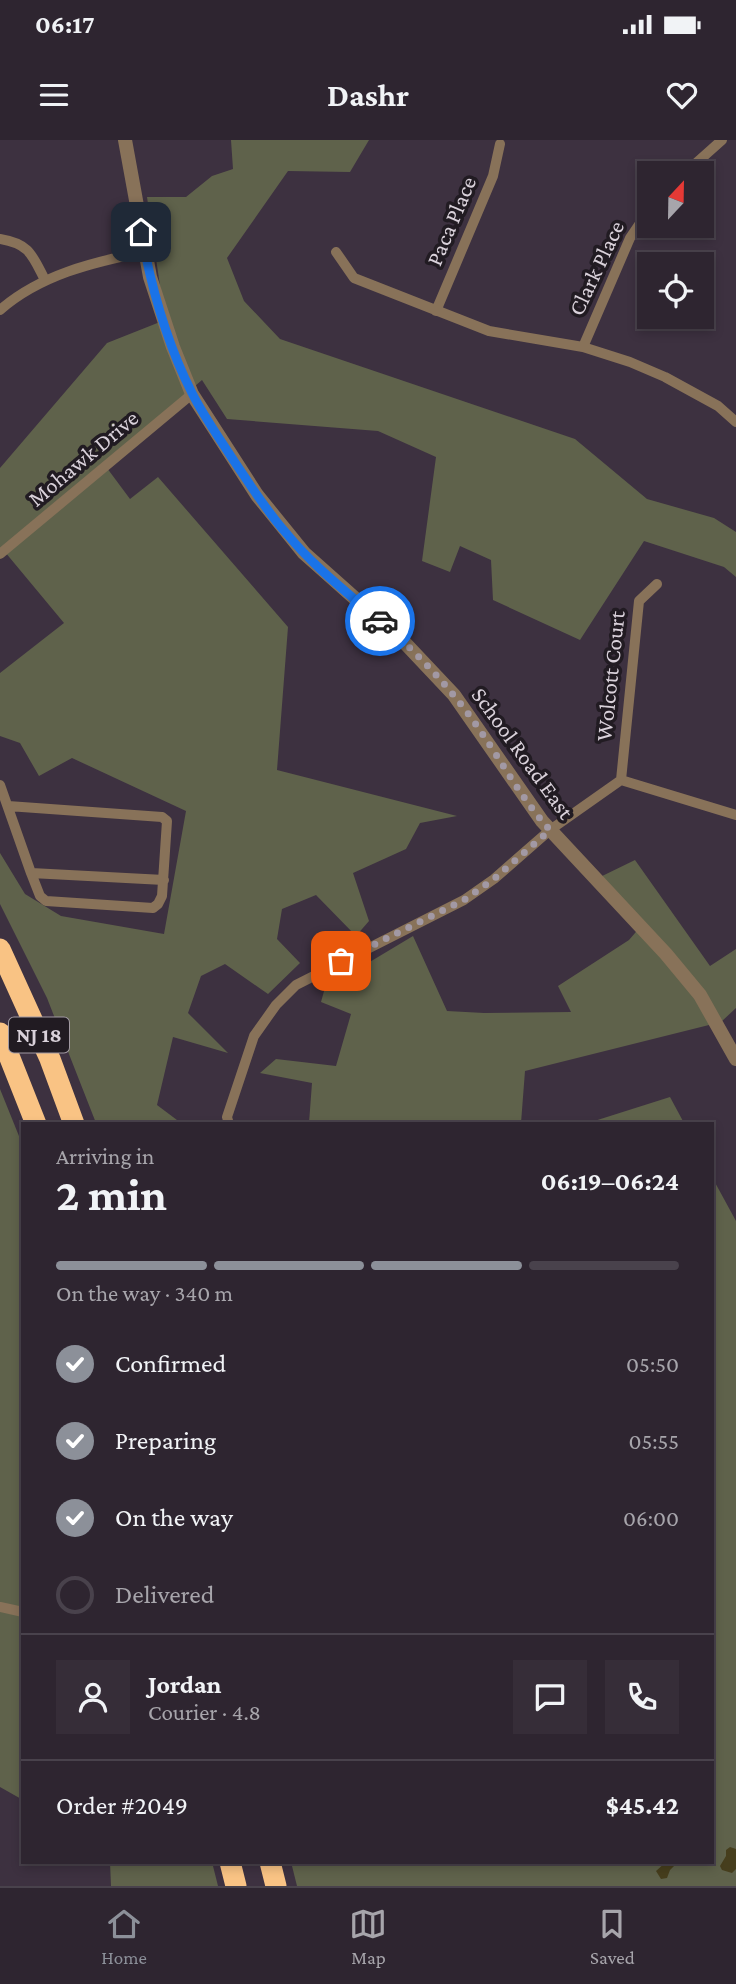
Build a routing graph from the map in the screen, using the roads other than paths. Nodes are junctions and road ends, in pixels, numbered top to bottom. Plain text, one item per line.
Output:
1 (125, 140) edge
2 (722, 140) edge
3 (500, 145) dead end
4 (698, 161) edge
5 (637, 227) edge
6 (0, 239) edge
7 (144, 252) junction
8 (336, 252) dead end
9 (45, 280) junction
10 (0, 310) edge
11 (436, 311) junction
12 (583, 346) junction
13 (192, 394) junction
14 (736, 422) edge
15 (0, 554) edge
16 (657, 584) dead end
17 (621, 780) junction
18 (0, 785) edge
19 (8, 806) junction
20 (736, 815) edge
21 (550, 830) junction
22 (32, 873) junction
23 (164, 880) junction
24 (0, 949) edge
25 (0, 1033) edge
26 (736, 1059) edge
27 (35, 1122) edge
28 (73, 1122) edge
29 (228, 1122) edge
30 (0, 1607) edge
31 (21, 1612) edge
32 (230, 1864) edge
33 (270, 1864) edge
34 (236, 1886) edge
35 (276, 1886) edge

1 - 7 street, School Road East
2 - 4 street
3 - 11 street, Paca Place
5 - 12 street, Clark Place
6 - 9 street
7 - 9 street
7 - 13 street, School Road East
8 - 11 street
9 - 10 street
11 - 12 street
12 - 14 street
13 - 15 street, Mohawk Drive
13 - 21 street, School Road East
16 - 17 street, Wolcott Court
17 - 20 street
17 - 21 street
18 - 19 street
19 - 22 street
19 - 23 street
21 - 26 street, School Road East
21 - 29 street
22 - 23 street
22 - 23 street
24 - 28 highway, NJ 18
25 - 27 highway, NJ 18
30 - 31 street
32 - 34 highway
33 - 35 highway

